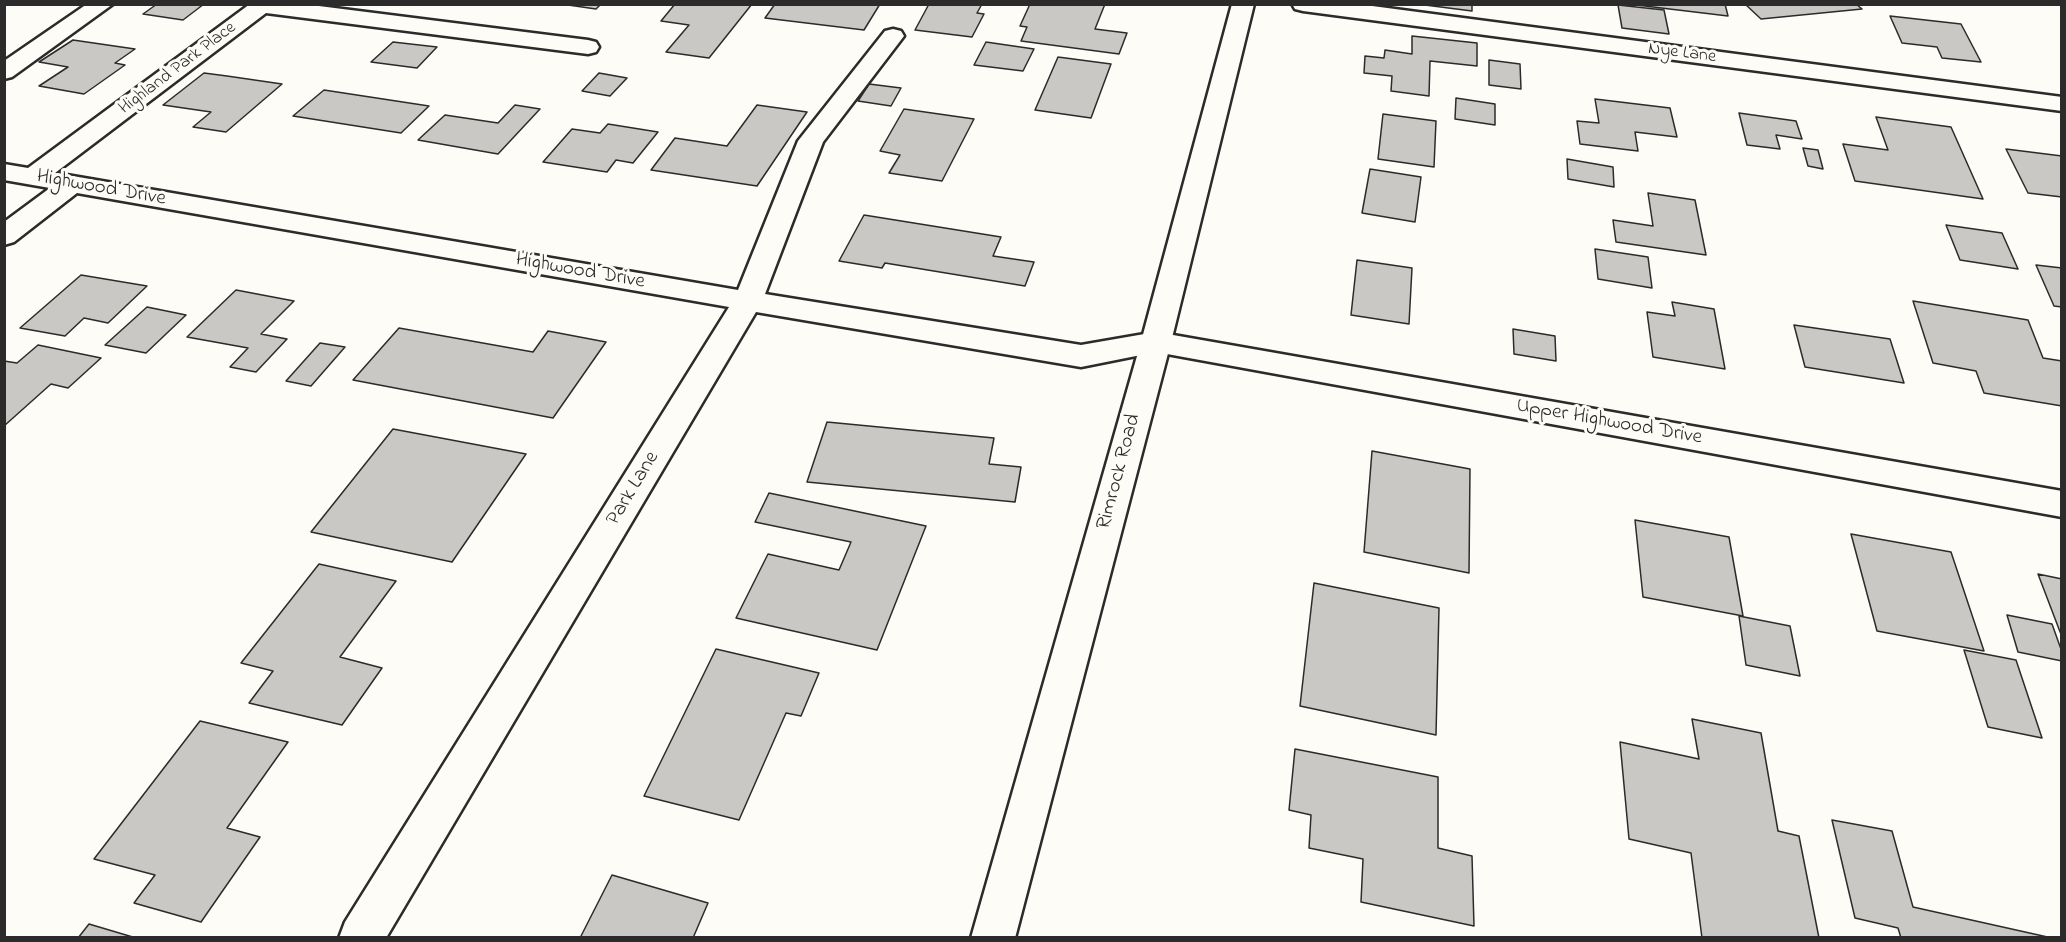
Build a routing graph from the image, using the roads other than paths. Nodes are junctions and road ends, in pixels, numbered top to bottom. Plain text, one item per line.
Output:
1 (102, 4) edge
2 (1243, 4) edge
3 (1303, 4) edge
4 (893, 36) dead end
5 (588, 47) dead end
6 (4, 72) edge
7 (2061, 104) edge
8 (4, 172) edge
9 (33, 177) junction
10 (72, 184) junction
11 (4, 236) edge
12 (747, 301) junction
13 (1156, 342) junction
14 (2061, 504) edge
15 (361, 938) edge
16 (993, 938) edge

1 - 6 street
2 - 13 street, Rimrock Road
3 - 7 street, Nye Lane
4 - 12 street, Park Lane
5 - 9 street, Highland Park Place
8 - 9 street, Highwood Drive
9 - 10 street, Highwood Drive
10 - 11 street
10 - 12 street, Highwood Drive
12 - 13 street, Highwood Drive
12 - 15 street, Park Lane
13 - 14 street, Upper Highwood Drive
13 - 16 street, Rimrock Road

